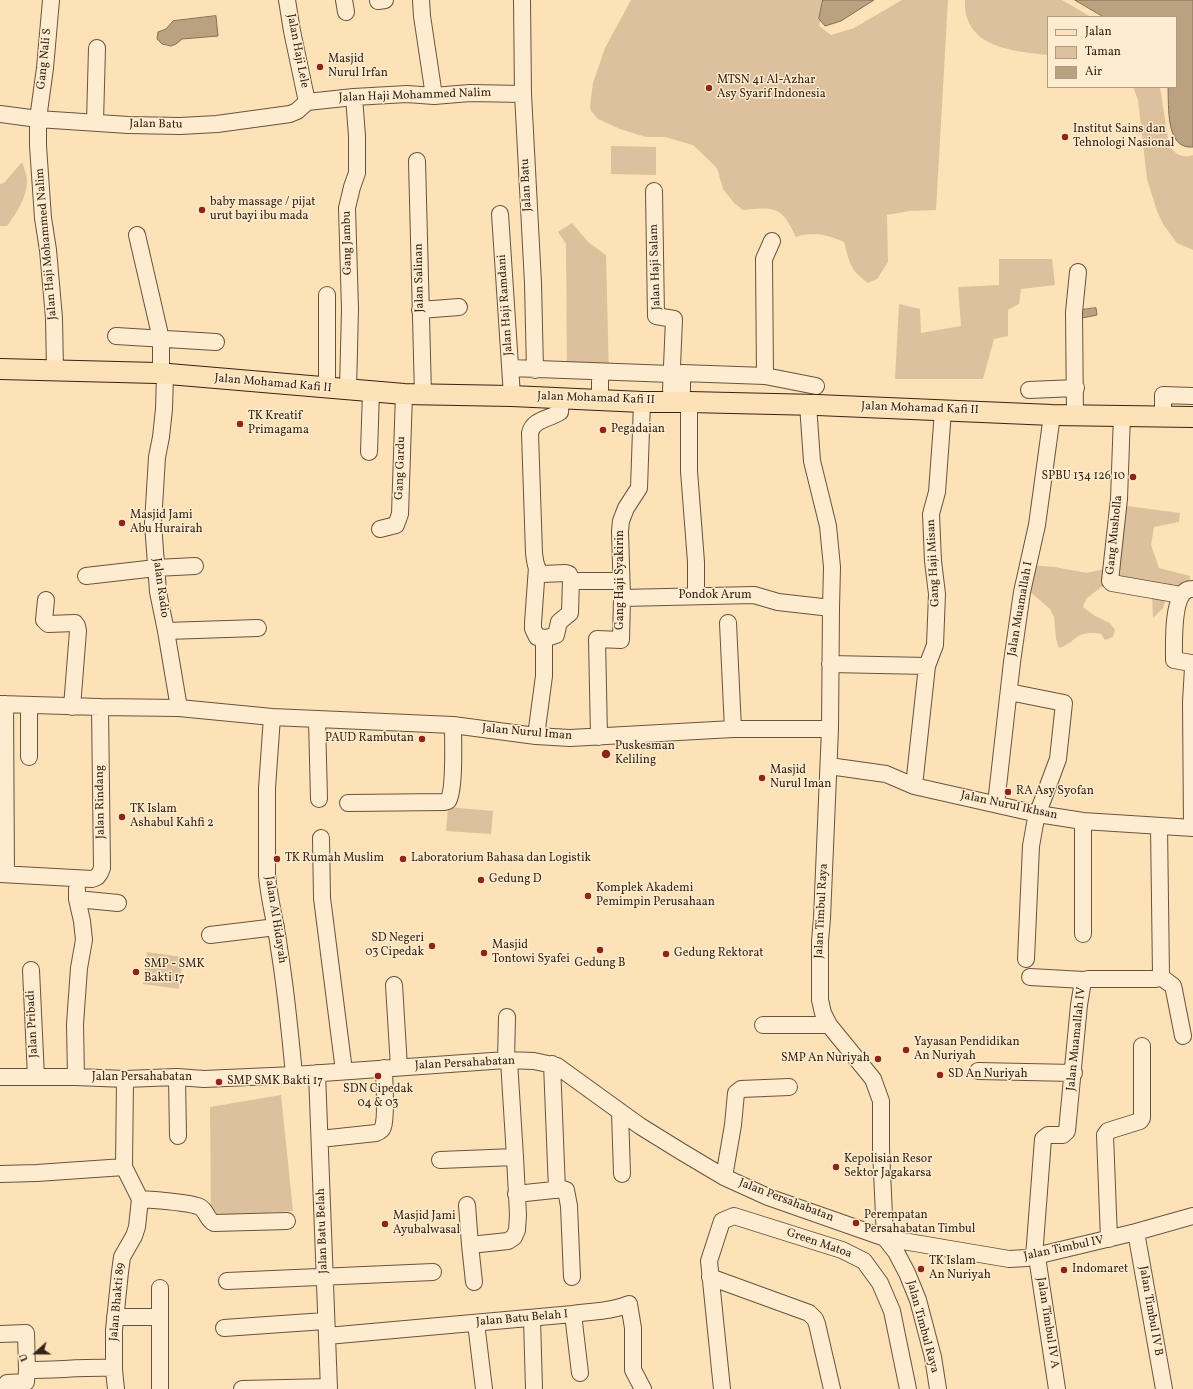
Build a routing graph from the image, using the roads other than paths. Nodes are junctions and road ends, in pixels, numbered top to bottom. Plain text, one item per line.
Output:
1 (51, 0) edge
2 (287, 0) edge
3 (421, 0) edge
4 (522, 0) edge
5 (97, 48) dead end
6 (523, 94) junction
7 (434, 96) junction
8 (354, 97) junction
9 (307, 102) junction
10 (0, 114) edge
11 (38, 119) junction
12 (95, 122) junction
13 (417, 161) dead end
14 (654, 191) dead end
15 (500, 214) dead end
16 (137, 235) dead end
17 (772, 241) dead end
18 (1078, 272) dead end
19 (326, 295) dead end
20 (459, 307) dead end
21 (420, 310) junction
22 (116, 336) dead end
23 (216, 342) dead end
24 (55, 361) junction
25 (162, 361) junction
26 (0, 369) edge
27 (535, 370) junction
28 (765, 376) junction
29 (327, 380) junction
30 (511, 380) junction
31 (348, 382) junction
32 (600, 385) junction
33 (816, 386) dead end
34 (418, 388) junction
35 (677, 388) junction
36 (1076, 390) junction
37 (371, 392) junction
38 (1193, 396) edge
39 (561, 398) junction
40 (642, 402) junction
41 (1040, 402) junction
42 (808, 405) junction
43 (943, 410) junction
44 (1163, 410) junction
45 (1075, 412) junction
46 (1122, 415) junction
47 (1193, 417) edge
48 (369, 452) dead end
49 (380, 529) dead end
50 (195, 566) dead end
51 (537, 567) junction
52 (156, 568) junction
53 (86, 576) dead end
54 (571, 580) junction
55 (621, 581) junction
56 (1187, 592) edge
57 (696, 596) junction
58 (622, 598) junction
59 (46, 600) dead end
60 (830, 608) junction
61 (728, 623) dead end
62 (258, 628) dead end
63 (166, 631) junction
64 (544, 638) junction
65 (830, 664) junction
66 (927, 666) junction
67 (1009, 692) junction
68 (3, 704) edge
69 (29, 705) junction
70 (72, 706) junction
71 (100, 708) junction
72 (179, 708) junction
73 (272, 717) junction
74 (317, 720) junction
75 (453, 725) junction
76 (733, 729) junction
77 (830, 729) junction
78 (536, 736) junction
79 (599, 737) junction
80 (29, 757) dead end
81 (828, 766) junction
82 (914, 786) junction
83 (319, 799) dead end
84 (348, 803) dead end
85 (996, 804) junction
86 (1038, 814) junction
87 (1083, 821) junction
88 (1159, 826) junction
89 (1192, 828) edge
90 (321, 838) dead end
91 (3, 874) edge
92 (78, 879) junction
93 (77, 899) junction
94 (118, 904) dead end
95 (276, 927) junction
96 (1083, 934) dead end
97 (210, 935) dead end
98 (1026, 959) dead end
99 (31, 970) dead end
100 (1030, 977) dead end
101 (1160, 977) junction
102 (1084, 980) junction
103 (394, 985) dead end
104 (507, 1017) dead end
105 (762, 1025) dead end
106 (829, 1025) junction
107 (1183, 1036) dead end
108 (1142, 1046) dead end
109 (507, 1060) junction
110 (552, 1064) junction
111 (392, 1068) junction
112 (344, 1071) junction
113 (978, 1071) dead end
114 (318, 1073) junction
115 (1074, 1074) junction
116 (294, 1075) junction
117 (0, 1077) edge
118 (36, 1077) junction
119 (76, 1077) junction
120 (177, 1077) junction
121 (125, 1079) junction
122 (789, 1087) dead end
123 (620, 1112) junction
124 (178, 1136) dead end
125 (320, 1139) junction
126 (515, 1156) junction
127 (440, 1160) dead end
128 (124, 1167) junction
129 (0, 1174) edge
130 (622, 1174) dead end
131 (724, 1177) junction
132 (557, 1190) junction
133 (516, 1194) junction
134 (140, 1199) junction
135 (467, 1205) dead end
136 (1192, 1218) edge
137 (287, 1221) dead end
138 (1136, 1232) junction
139 (885, 1238) junction
140 (1109, 1239) junction
141 (470, 1245) junction
142 (1035, 1257) junction
143 (709, 1261) junction
144 (433, 1272) dead end
145 (325, 1276) junction
146 (572, 1277) dead end
147 (710, 1277) junction
148 (227, 1281) dead end
149 (474, 1282) dead end
150 (160, 1288) dead end
151 (713, 1306) junction
152 (572, 1314) junction
153 (115, 1317) junction
154 (160, 1317) junction
155 (532, 1318) junction
156 (224, 1328) dead end
157 (477, 1328) junction
158 (326, 1329) junction
159 (0, 1334) edge
160 (114, 1368) junction
161 (27, 1370) junction
162 (580, 1373) dead end
163 (329, 1388) edge
164 (7, 1389) edge
165 (116, 1389) edge
166 (160, 1389) edge
167 (242, 1389) edge
168 (484, 1389) edge
169 (534, 1389) edge
170 (642, 1389) edge
171 (722, 1389) edge
172 (832, 1389) edge
173 (908, 1389) edge
174 (938, 1389) edge
175 (1057, 1389) edge
176 (1164, 1389) edge

1 - 11 street, Gang Nali S
2 - 9 street, Jalan Haji Lele
3 - 7 street
4 - 6 street, Jalan Batu
5 - 12 street
6 - 7 street, Jalan Haji Mohammed Nalim
6 - 27 street, Jalan Batu
7 - 8 street, Jalan Haji Mohammed Nalim
8 - 9 street, Jalan Haji Mohammed Nalim
8 - 31 street, Gang Jambu
9 - 12 street, Jalan Batu
10 - 11 street, Jalan Batu
11 - 12 street, Jalan Batu
11 - 24 street, Jalan Haji Mohammed Nalim
13 - 21 street, Jalan Salinan
14 - 35 street, Jalan Haji Salam
15 - 30 street, Jalan Haji Ramdani
16 - 25 street, Jalan Radio
17 - 28 street
18 - 36 street
19 - 29 street
20 - 21 street
21 - 34 street, Jalan Salinan
22 - 25 street
23 - 25 street
24 - 25 main road, Jalan Mohamad Kafi II
24 - 26 main road, Jalan Mohamad Kafi II
25 - 29 main road, Jalan Mohamad Kafi II
25 - 52 street, Jalan Radio
27 - 30 street
27 - 32 street
28 - 33 street
28 - 35 street
29 - 31 main road, Jalan Mohamad Kafi II
30 - 34 main road, Jalan Mohamad Kafi II
30 - 39 main road, Jalan Mohamad Kafi II
31 - 37 main road, Jalan Mohamad Kafi II
32 - 35 street
32 - 39 main road, Jalan Mohamad Kafi II
32 - 40 main road, Jalan Mohamad Kafi II
34 - 37 main road, Jalan Mohamad Kafi II
34 - 49 street, Gang Gardu
35 - 40 main road, Jalan Mohamad Kafi II
35 - 42 main road, Jalan Mohamad Kafi II
35 - 57 street
36 - 41 street
36 - 45 street
37 - 48 street
38 - 44 street
39 - 51 street
40 - 55 street, Gang Haji Syakirin
41 - 43 main road, Jalan Mohamad Kafi II
41 - 45 main road, Jalan Mohamad Kafi II
41 - 67 street, Jalan Muamallah I
42 - 43 main road, Jalan Mohamad Kafi II
42 - 60 street, Jalan Timbul Raya
43 - 66 street, Gang Haji Misan
44 - 46 main road, Jalan Mohamad Kafi II
44 - 47 main road, Jalan Mohamad Kafi II
45 - 46 main road, Jalan Mohamad Kafi II
46 - 56 street, Gang Musholla
50 - 52 street
51 - 54 street
51 - 64 street
52 - 53 street
52 - 63 street, Jalan Radio
54 - 55 street
54 - 64 street
55 - 58 street, Gang Haji Syakirin
56 - 89 street
57 - 58 street, Pondok Arum
57 - 60 street, Pondok Arum
58 - 79 street, Gang Haji Syakirin
59 - 70 street
60 - 65 street, Jalan Timbul Raya
61 - 76 street
62 - 63 street
63 - 72 street, Jalan Radio
64 - 78 street
65 - 66 street
65 - 77 street, Jalan Timbul Raya
66 - 82 street, Gang Haji Misan
67 - 85 street, Jalan Muamallah I
67 - 86 street
68 - 69 street
68 - 91 street
69 - 70 street
69 - 80 street
70 - 71 street
71 - 72 street
71 - 92 street, Jalan Rindang
72 - 73 street
73 - 74 street, Jalan Nurul Iman
73 - 95 street, Jalan Al Hidayah
74 - 75 street, Jalan Nurul Iman
74 - 83 street
75 - 78 street, Jalan Nurul Iman
75 - 84 street
76 - 77 street, Jalan Nurul Iman
76 - 79 street, Jalan Nurul Iman
77 - 81 street, Jalan Timbul Raya
78 - 79 street, Jalan Nurul Iman
81 - 82 street, Jalan Nurul Ikhsan
81 - 106 street, Jalan Timbul Raya
82 - 85 street, Jalan Nurul Ikhsan
85 - 86 street, Jalan Nurul Ikhsan
86 - 87 street, Jalan Nurul Ikhsan
86 - 98 street
87 - 88 street, Jalan Nurul Ikhsan
87 - 96 street
88 - 89 street, Jalan Nurul Ikhsan
88 - 101 street
90 - 112 street
91 - 92 street, Jalan Rindang
92 - 93 street
93 - 94 street
93 - 119 street
95 - 97 street
95 - 116 street, Jalan Al Hidayah
99 - 118 street, Jalan Pribadi
100 - 102 street
101 - 102 street, Jalan Muamallah IV
101 - 107 street
102 - 115 street, Jalan Muamallah IV
103 - 111 street
104 - 109 street
105 - 106 street
106 - 139 street, Jalan Timbul Raya
108 - 140 street
109 - 110 street, Jalan Persahabatan
109 - 111 street, Jalan Persahabatan
109 - 126 street
110 - 123 street, Jalan Persahabatan
110 - 132 street
111 - 112 street, Jalan Persahabatan
111 - 125 street
112 - 114 street, Jalan Persahabatan
113 - 115 street
114 - 116 street, Jalan Persahabatan
114 - 125 street, Jalan Batu Belah
115 - 142 street, Jalan Muamallah IV
116 - 120 street, Jalan Persahabatan
117 - 118 street, Jalan Persahabatan
118 - 119 street, Jalan Persahabatan
119 - 121 street, Jalan Persahabatan
120 - 121 street, Jalan Persahabatan
120 - 124 street
121 - 128 street
122 - 131 street
123 - 130 street
123 - 131 street, Jalan Persahabatan
125 - 145 street, Jalan Batu Belah
126 - 127 street
126 - 133 street
128 - 129 street
128 - 134 street
131 - 139 street, Jalan Persahabatan
132 - 133 street
132 - 146 street
133 - 141 street
134 - 137 street
134 - 153 street, Jalan Bhakti 89
135 - 141 street
136 - 138 street, Jalan Timbul IV
138 - 140 street, Jalan Timbul IV
138 - 176 street, Jalan Timbul IV B
139 - 142 street, Jalan Timbul IV
139 - 174 street, Jalan Timbul Raya
140 - 142 street, Jalan Timbul IV
141 - 149 street
142 - 175 street, Jalan Timbul IV A
143 - 147 street, Green Matoa
143 - 151 street
143 - 173 street, Green Matoa
144 - 145 street
145 - 148 street
145 - 158 street, Jalan Batu Belah
147 - 151 street, Green Matoa
147 - 172 street
150 - 154 street
151 - 171 street, Green Matoa
152 - 155 street, Jalan Batu Belah I
152 - 162 street
152 - 170 street, Jalan Batu Belah I
153 - 154 street
153 - 160 street, Jalan Bhakti 89
154 - 166 street
155 - 157 street, Jalan Batu Belah I
155 - 169 street
156 - 158 street, Jalan Batu Belah I
157 - 158 street, Jalan Batu Belah I
157 - 168 street
158 - 163 street, Jalan Batu Belah
159 - 161 street
160 - 161 street
160 - 165 street, Jalan Bhakti 89
161 - 164 street
163 - 167 street

